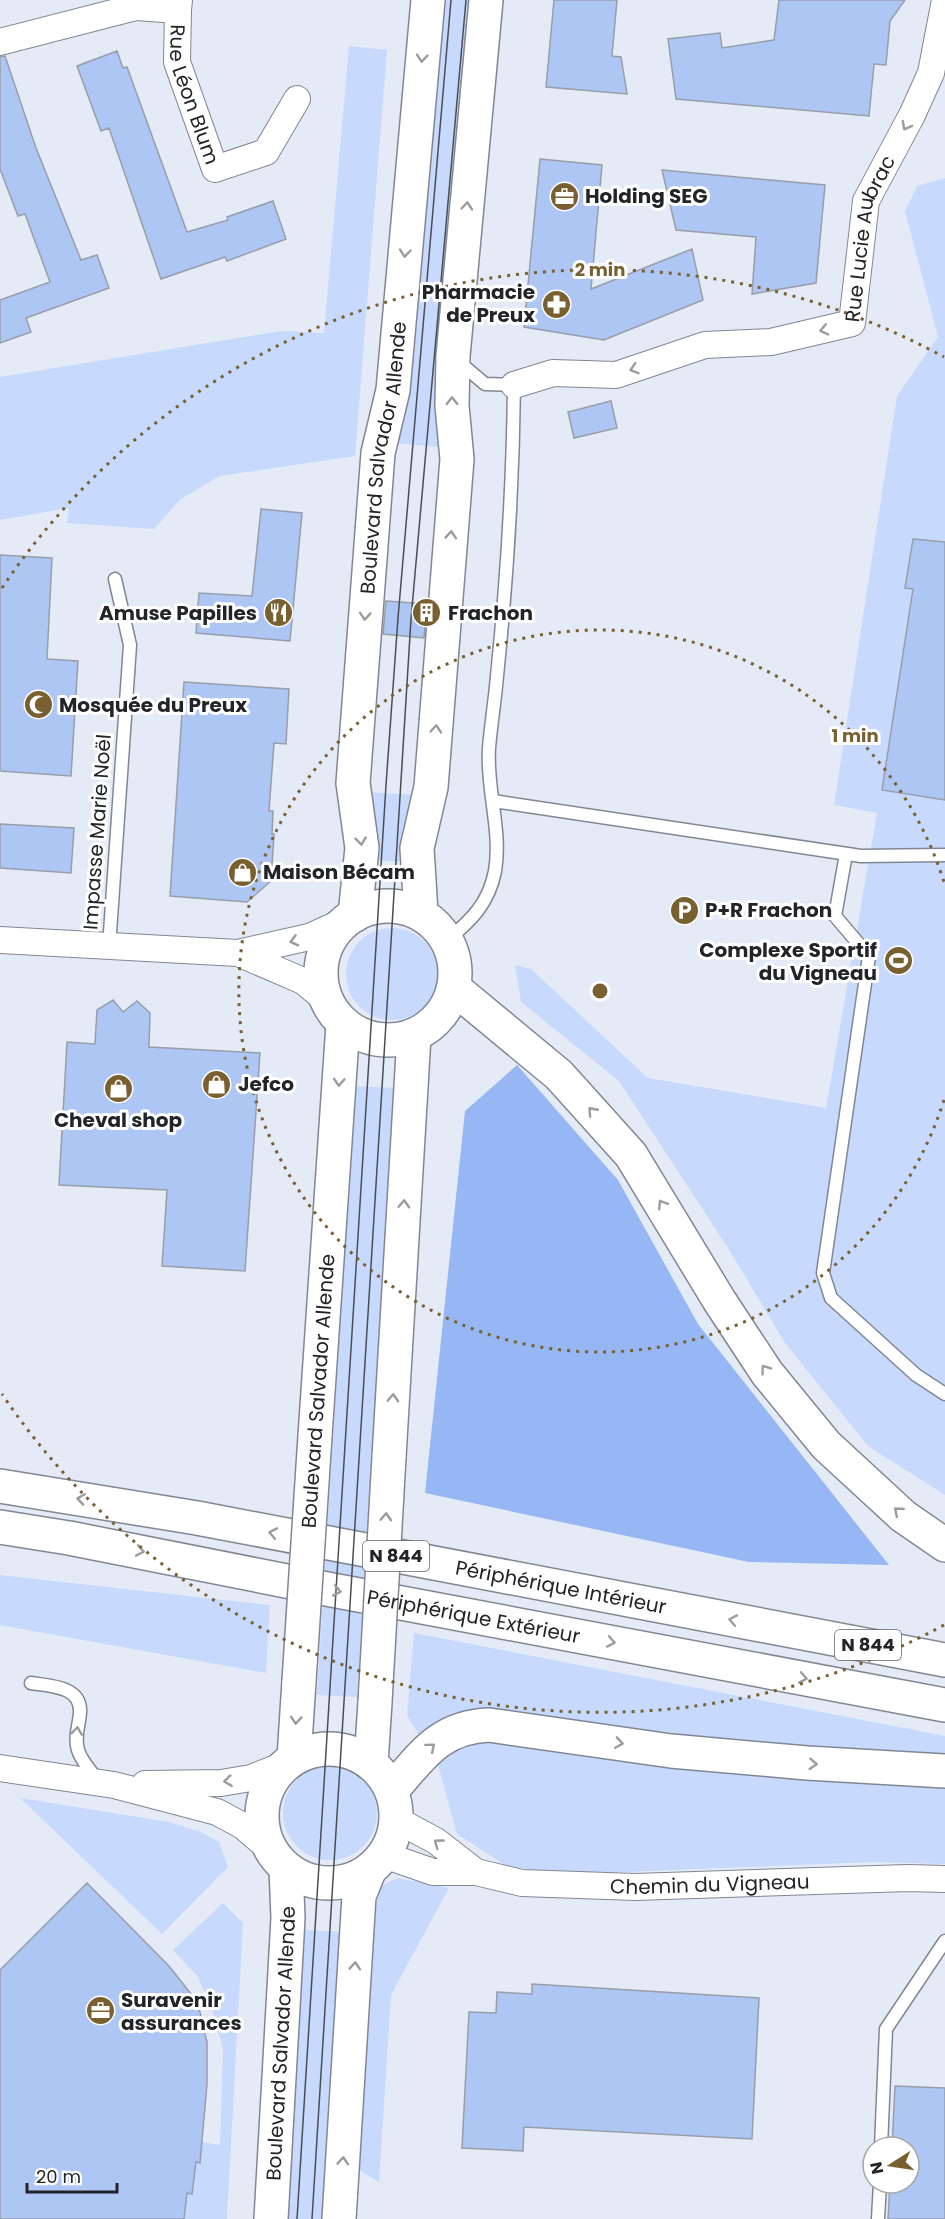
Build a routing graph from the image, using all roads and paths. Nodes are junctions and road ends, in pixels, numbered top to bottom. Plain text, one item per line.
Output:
1 (428, 0) edge
2 (486, 0) edge
3 (945, 0) edge
4 (178, 5) edge
5 (0, 42) edge
6 (297, 99) dead end
7 (453, 356) junction
8 (514, 385) junction
9 (115, 579) dead end
10 (494, 801) junction
11 (846, 854) junction
12 (945, 855) edge
13 (421, 914) junction
14 (351, 918) junction
15 (0, 940) edge
16 (447, 940) junction
17 (109, 947) junction
18 (238, 953) junction
19 (454, 988) junction
20 (335, 1012) junction
21 (414, 1036) junction
22 (945, 1394) edge
23 (0, 1486) edge
24 (0, 1527) edge
25 (945, 1545) edge
26 (945, 1660) edge
27 (31, 1683) dead end
28 (945, 1705) edge
29 (289, 1762) junction
30 (371, 1763) junction
31 (0, 1768) edge
32 (945, 1771) edge
33 (106, 1783) junction
34 (394, 1805) junction
35 (278, 1859) junction
36 (377, 1863) junction
37 (476, 1872) junction
38 (945, 1879) edge
39 (945, 1941) edge
40 (882, 2135) edge
41 (879, 2195) edge
42 (271, 2219) edge
43 (339, 2219) edge
44 (878, 2219) edge

1 -> 14 main road, Boulevard Salvador Allende
7 -> 2 main road
3 -> 8 street, Rue Lucie Aubrac
4 - 5 street, Rue Léon Blum
4 - 6 street, Rue Léon Blum
7 - 8 lane
13 -> 7 main road
8 - 10 lane
9 - 17 lane, Impasse Marie Noël
10 - 11 lane
10 - 16 lane
11 - 12 lane
11 - 22 lane
13 - 14 main road
13 - 16 main road
14 -> 18 street
14 - 20 main road
15 - 17 street
16 - 19 main road
17 - 18 street
18 - 20 street
19 - 21 main road
25 -> 19 main road
20 - 21 main road
20 -> 29 main road, Boulevard Salvador Allende, bridge
30 -> 21 main road, bridge
26 -> 23 main road, Périphérique Intérieur / N 844
24 -> 28 main road, Périphérique Extérieur / N 844
33 -> 27 lane
29 - 30 main road
29 -> 33 street
29 - 35 main road
30 - 34 main road
31 - 33 street
34 -> 32 main road
33 - 35 street
34 - 36 main road
37 -> 34 street, Chemin du Vigneau
35 - 36 main road
35 - 42 main road, Boulevard Salvador Allende
36 - 37 street, Chemin du Vigneau
43 -> 36 main road
37 - 38 street, Chemin du Vigneau
39 - 40 lane
41 - 44 lane

